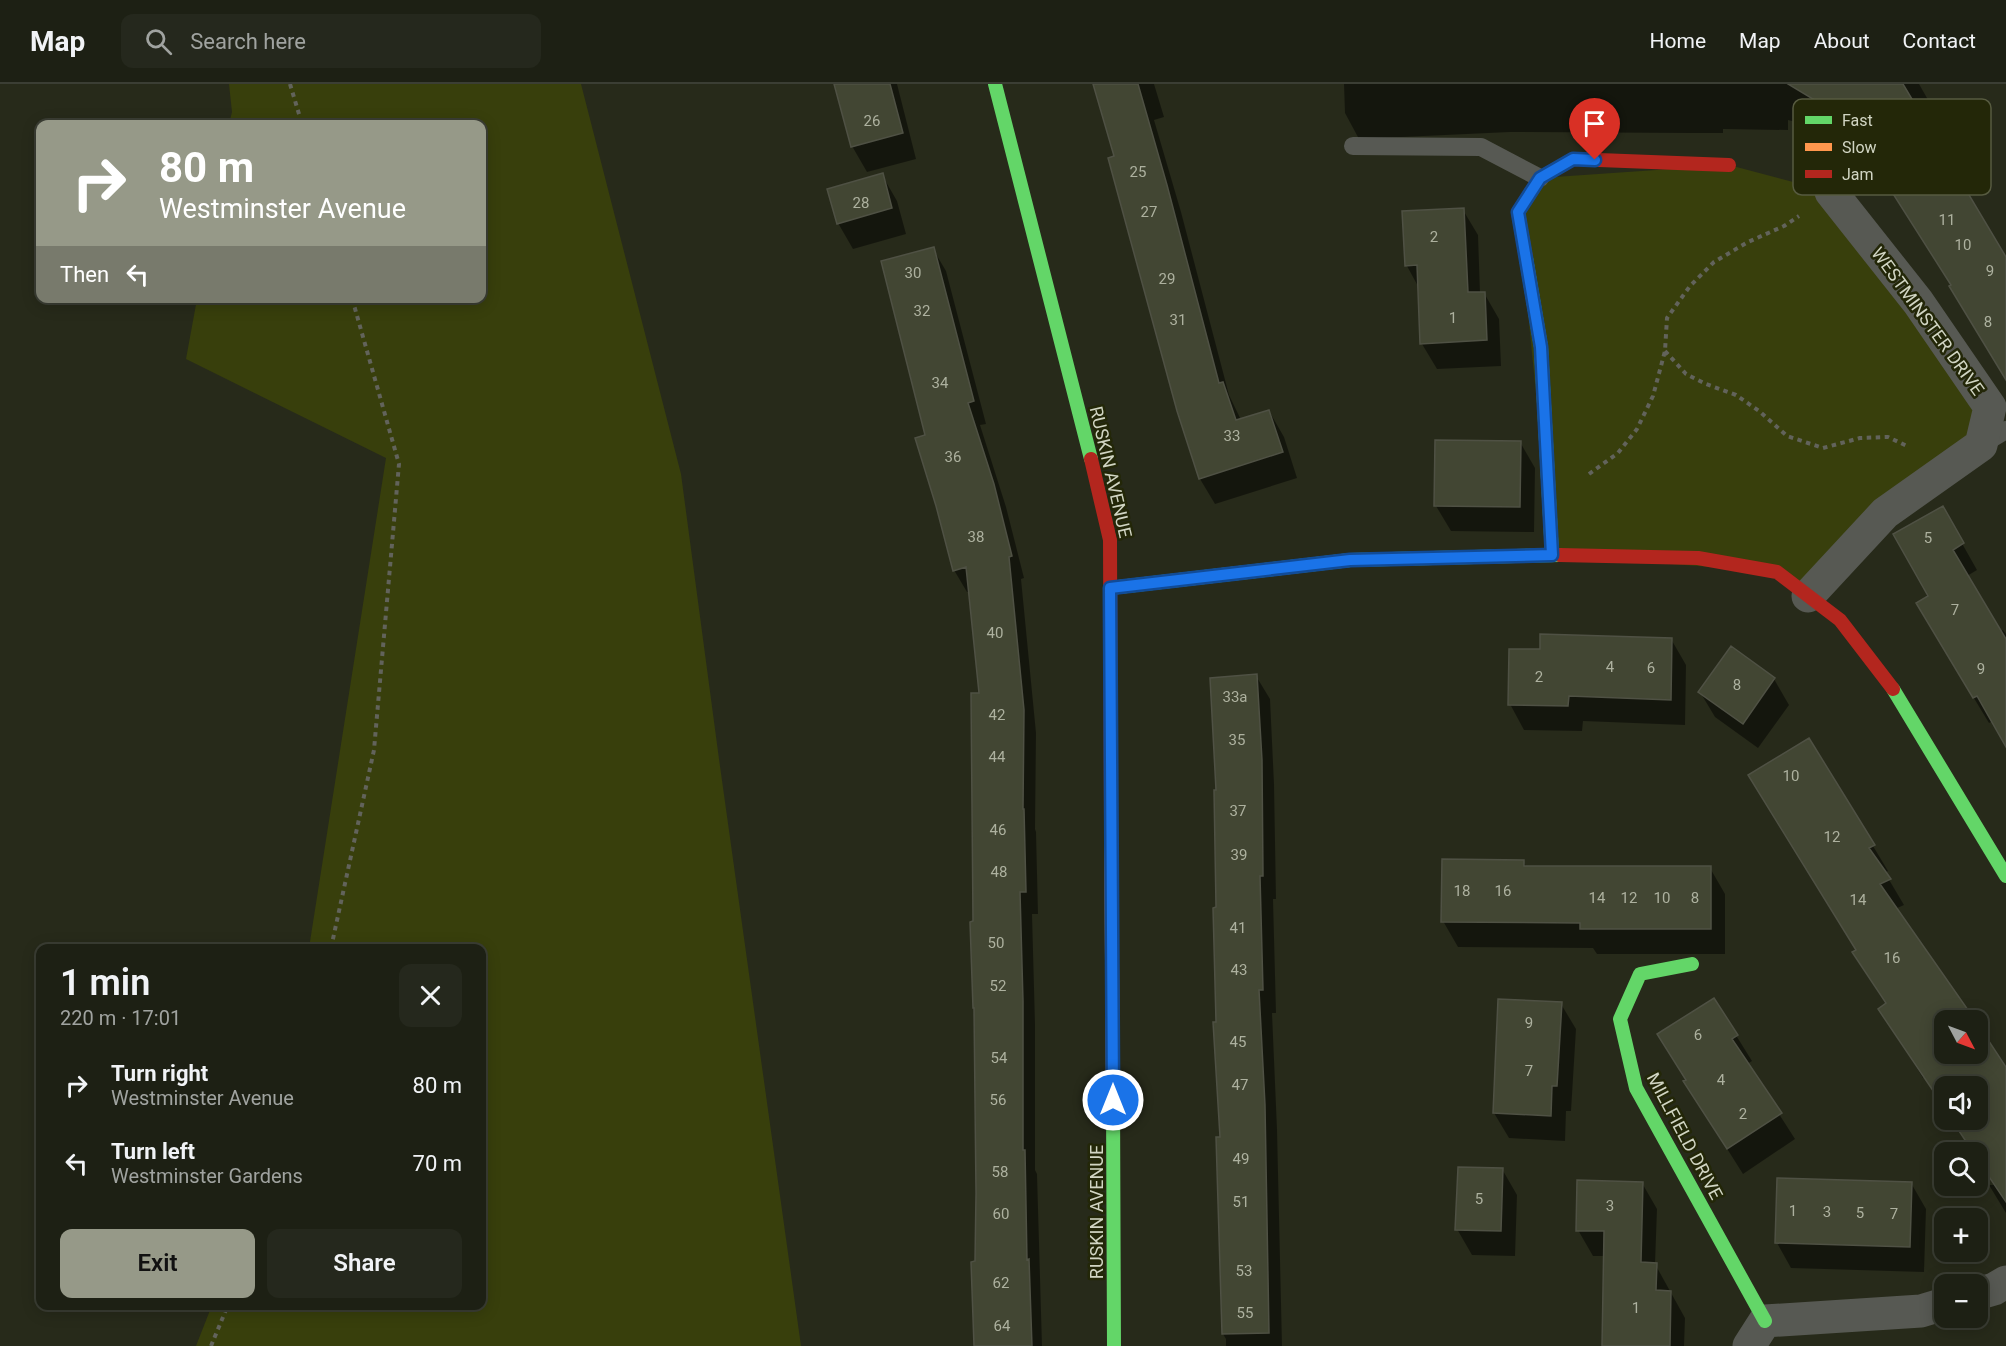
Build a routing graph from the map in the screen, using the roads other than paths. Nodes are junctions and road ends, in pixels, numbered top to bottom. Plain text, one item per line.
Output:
1 (995, 84) edge
2 (1353, 146) dead end
3 (1729, 165) dead end
4 (1540, 178) junction
5 (1833, 195) edge
6 (1994, 438) edge
7 (1552, 555) junction
8 (1110, 588) junction
9 (1808, 596) junction
10 (2006, 876) edge
11 (1692, 964) dead end
12 (1934, 1307) edge
13 (1757, 1334) edge
14 (1114, 1346) edge

1 - 8 street, RUSKIN AVENUE
2 - 4 lane
3 - 4 street
4 - 7 street
5 - 6 street, WESTMINSTER DRIVE
6 - 9 street, WESTMINSTER DRIVE
7 - 8 street
7 - 9 street
8 - 14 street, RUSKIN AVENUE
9 - 10 street
11 - 13 street, MILLFIELD DRIVE
12 - 13 street

